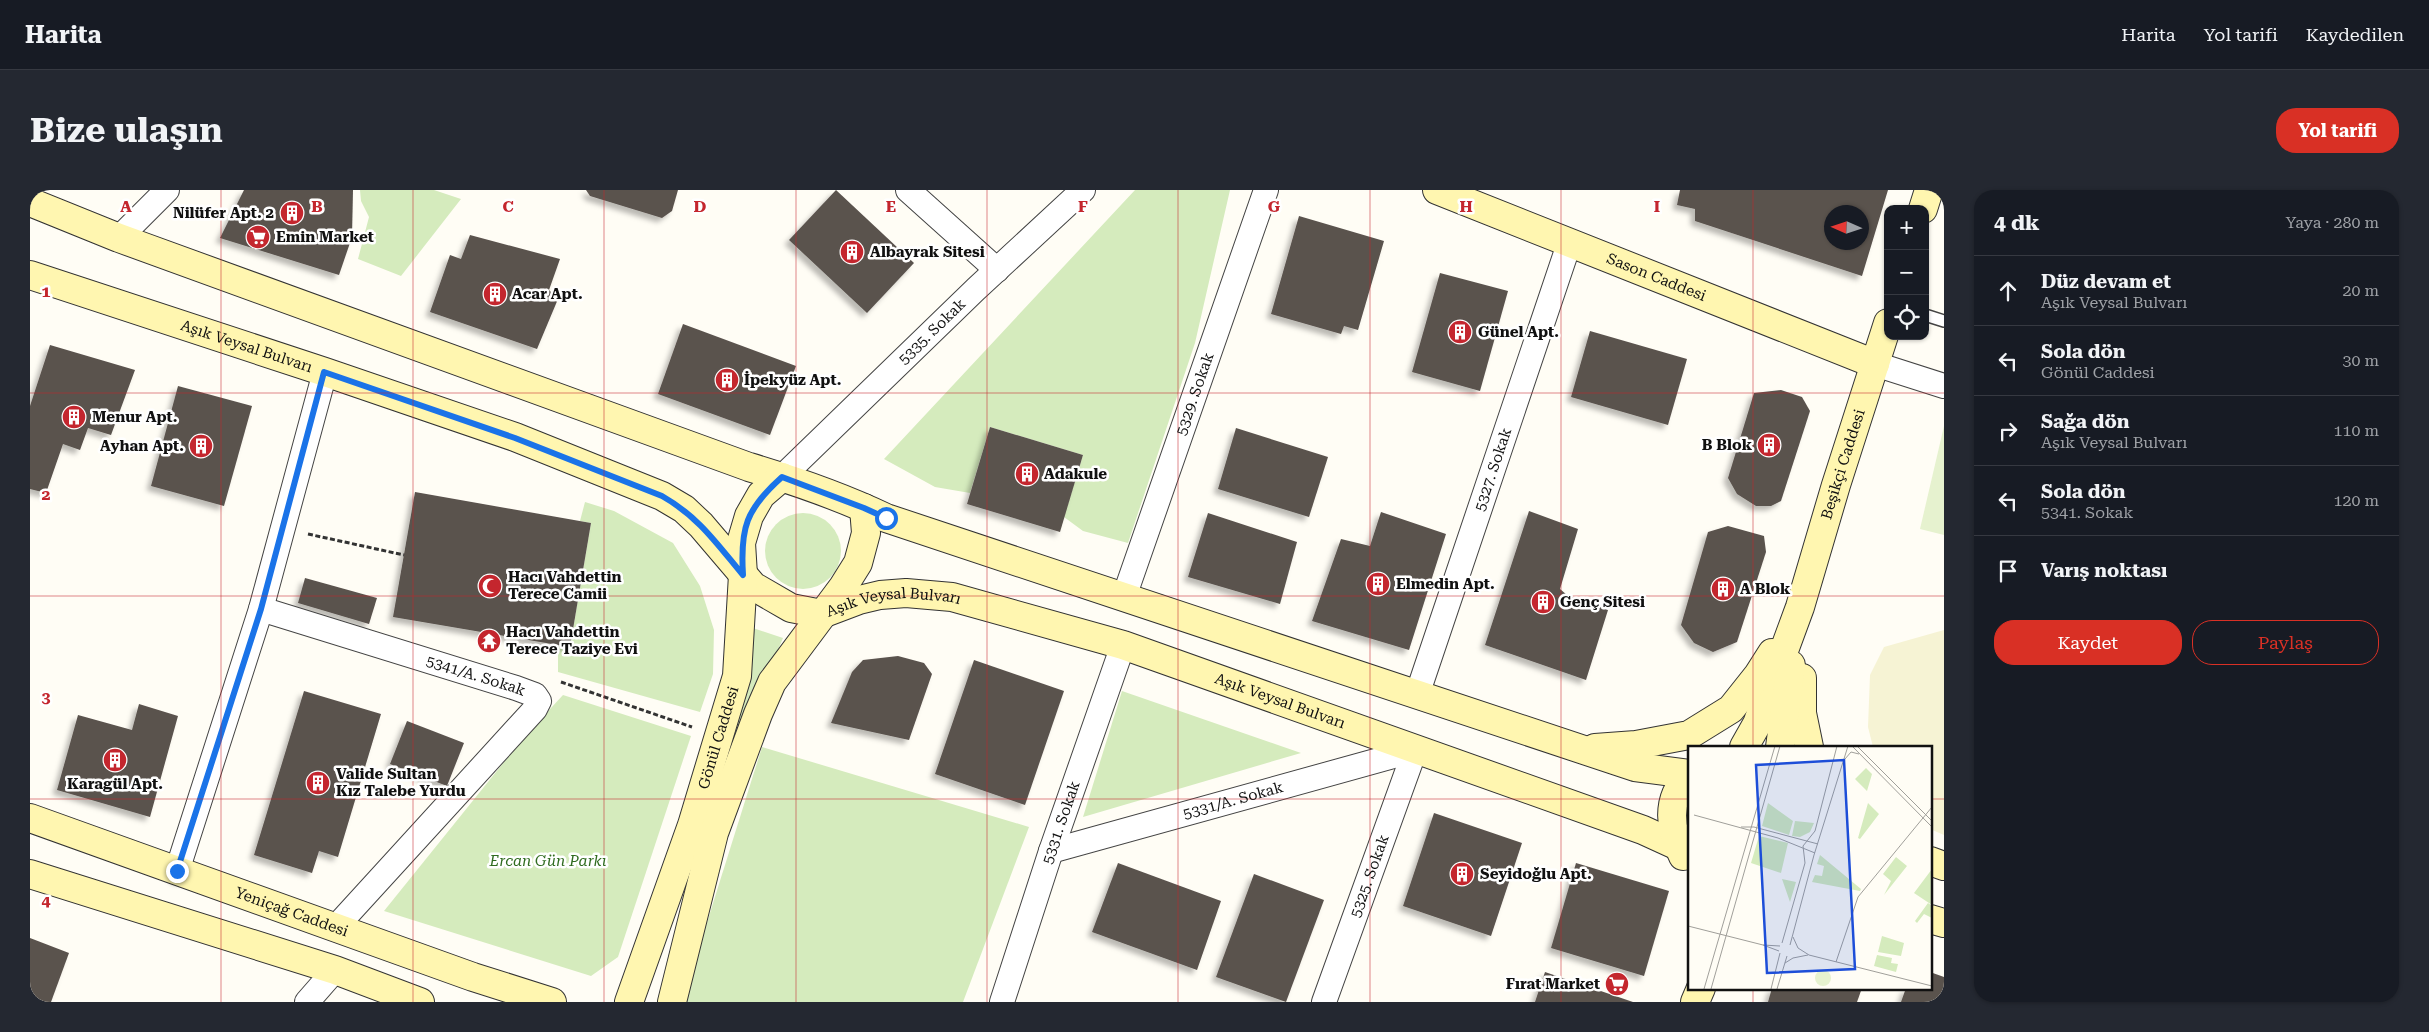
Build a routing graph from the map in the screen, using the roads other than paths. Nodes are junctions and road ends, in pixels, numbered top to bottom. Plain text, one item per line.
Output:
1 (167, 190) edge
2 (908, 190) edge
3 (1083, 190) edge
4 (1266, 190) edge
5 (1437, 190) edge
6 (1929, 190) edge
7 (35, 203) edge
8 (1924, 205) edge
9 (119, 238) junction
10 (1569, 244) junction
11 (997, 270) junction
12 (30, 275) edge
13 (1929, 316) edge
14 (1944, 321) edge
15 (1884, 336) edge
16 (1875, 364) junction
17 (324, 372) junction
18 (1944, 386) edge
19 (782, 477) junction
20 (864, 508) junction
21 (743, 575) junction
22 (1124, 597) junction
23 (1800, 607) junction
24 (261, 609) junction
25 (822, 614) junction
26 (1123, 645) junction
27 (1417, 695) junction
28 (1745, 746) edge
29 (1780, 746) edge
30 (1809, 746) edge
31 (1581, 749) junction
32 (1415, 750) junction
33 (1688, 775) edge
34 (1688, 777) edge
35 (30, 818) edge
36 (1052, 852) junction
37 (1684, 854) edge
38 (1932, 862) edge
39 (1944, 866) edge
40 (177, 871) junction
41 (30, 874) edge
42 (335, 928) junction
43 (335, 970) junction
44 (1700, 990) edge
45 (307, 1002) edge
46 (420, 1002) edge
47 (552, 1002) edge
48 (629, 1002) edge
49 (672, 1002) edge
50 (1002, 1002) edge
51 (1324, 1002) edge
52 (1695, 1002) edge

1 - 9 street
2 - 11 street
3 - 11 street, 5335. Sokak
4 - 22 street, 5329. Sokak
5 - 10 main road, Sason Caddesi
6 - 8 main road
7 - 9 main road, Aşık Veysal Bulvarı
9 - 19 main road, Aşık Veysal Bulvarı
10 - 16 main road, Sason Caddesi
10 - 27 street, 5327. Sokak
11 - 19 street, 5335. Sokak
12 - 17 main road, Aşık Veysal Bulvarı
13 - 14 lane
15 - 16 main road, Beşikçi Caddesi
16 - 18 street
16 - 23 main road, Beşikçi Caddesi
17 - 21 main road, Aşık Veysal Bulvarı
17 - 24 street
19 - 20 main road, Aşık Veysal Bulvarı
19 - 21 main road, Gönül Caddesi
20 - 22 main road, Aşık Veysal Bulvarı
20 - 25 main road, Gönül Caddesi
21 - 25 main road, Aşık Veysal Bulvarı
21 - 48 main road, Gönül Caddesi
22 - 27 main road, Aşık Veysal Bulvarı
23 - 28 main road, Beşikçi Caddesi
23 - 29 main road, Beşikçi Caddesi
23 - 30 main road
23 - 31 main road
24 - 40 street
24 - 42 street, 5341/A. Sokak
25 - 26 main road, Aşık Veysal Bulvarı
25 - 49 main road, Gönül Caddesi
26 - 32 main road, Aşık Veysal Bulvarı
26 - 36 street, 5331. Sokak
27 - 31 main road, Aşık Veysal Bulvarı
31 - 33 main road, Aşık Veysal Bulvarı
32 - 36 street, 5331/A. Sokak
32 - 37 main road, Aşık Veysal Bulvarı
32 - 51 street, 5325. Sokak
34 - 37 main road, Aşık Veysal Bulvarı
35 - 40 main road, Yeniçağ Caddesi
36 - 50 street, 5331. Sokak
38 - 39 main road
40 - 42 main road, Yeniçağ Caddesi
41 - 43 main road
42 - 47 main road, Yeniçağ Caddesi
43 - 45 street
43 - 46 main road
44 - 52 main road

